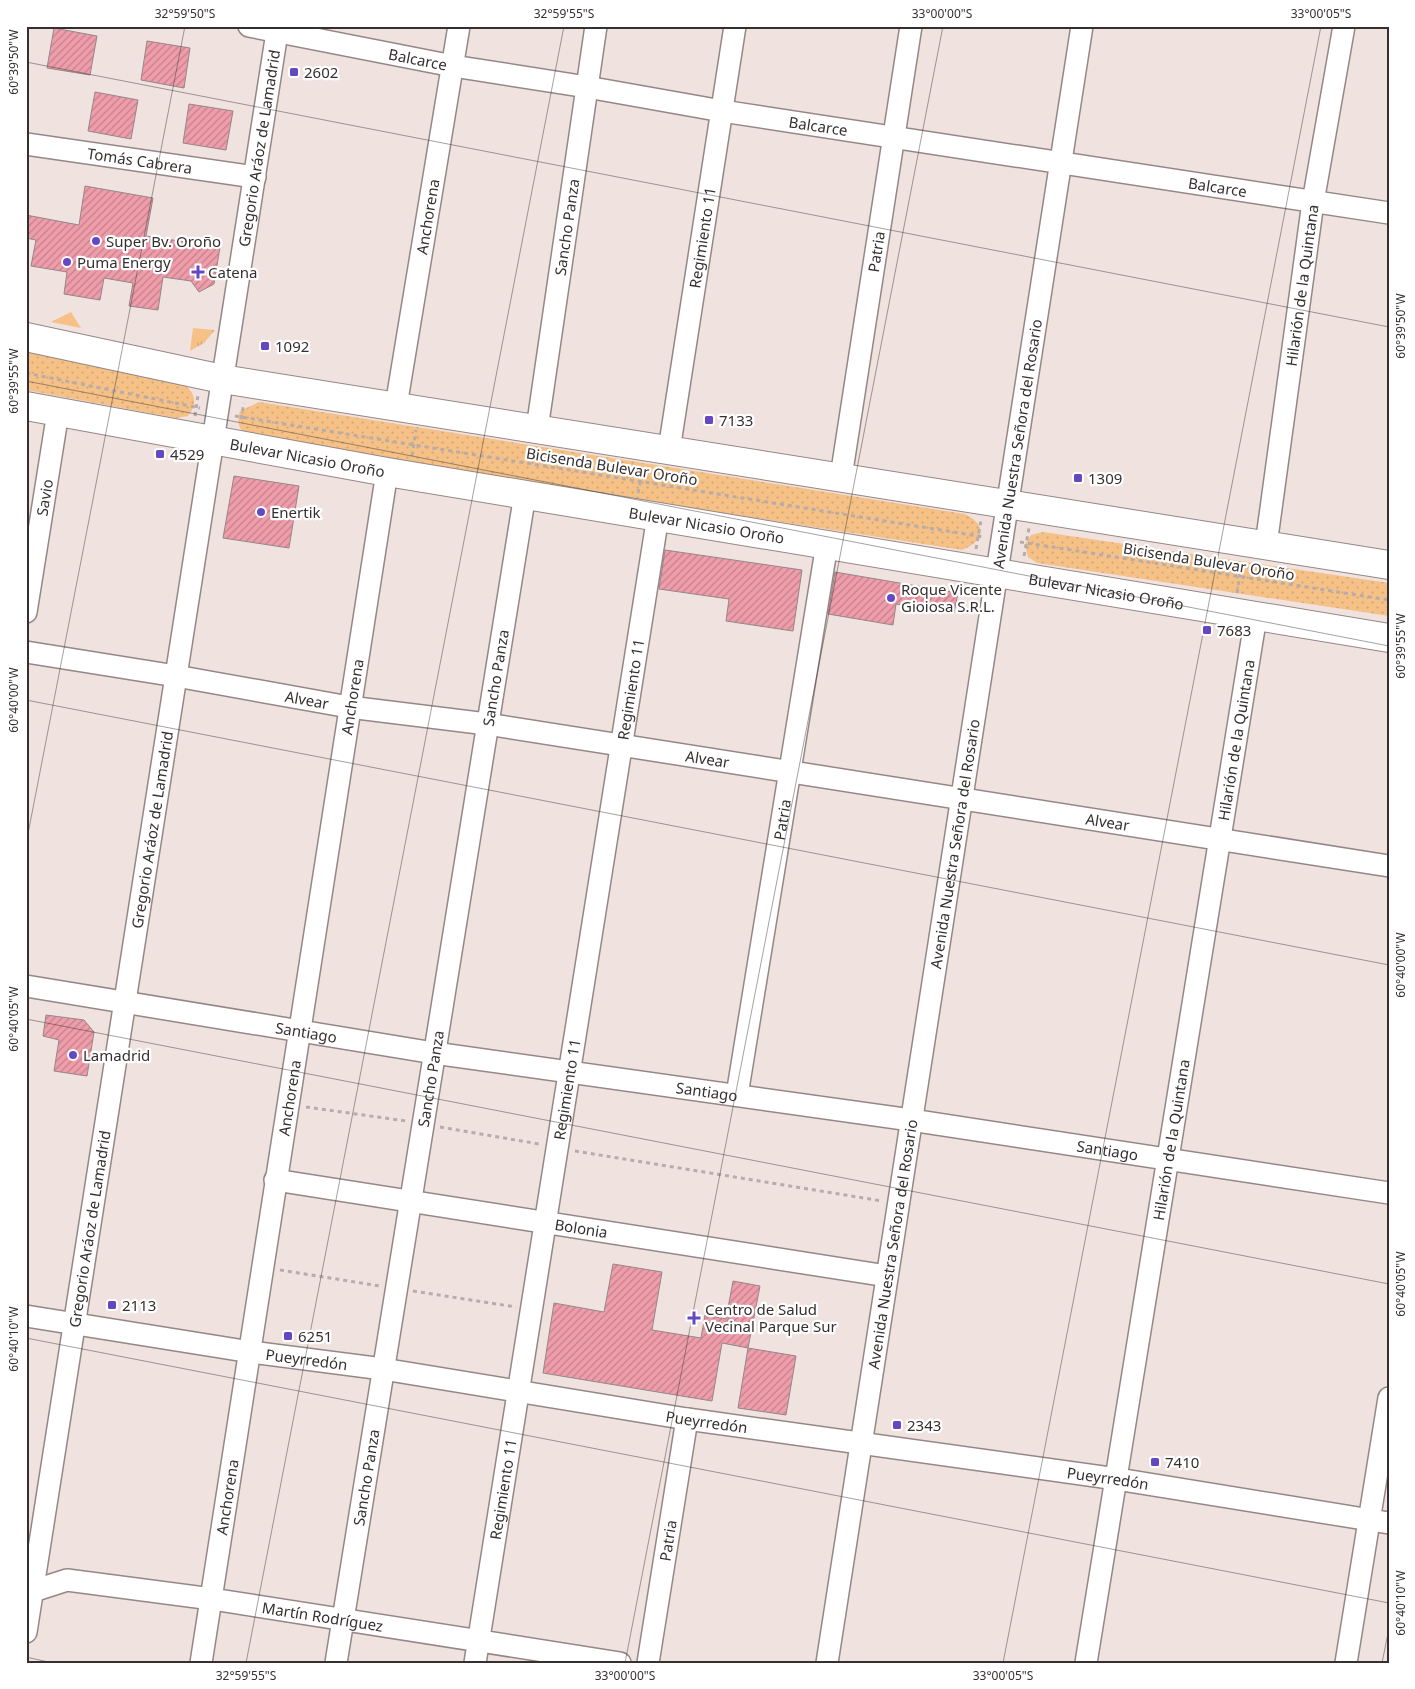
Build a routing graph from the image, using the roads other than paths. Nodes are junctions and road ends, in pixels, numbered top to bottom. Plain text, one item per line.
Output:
1 (249, 26) edge
2 (459, 26) edge
3 (596, 26) edge
4 (735, 26) edge
5 (911, 26) edge
6 (1082, 26) edge
7 (1344, 26) edge
8 (278, 28) edge
9 (453, 66) junction
10 (587, 87) junction
11 (722, 111) junction
12 (894, 139) junction
13 (26, 144) edge
14 (1061, 165) junction
15 (255, 177) junction
16 (1313, 202) junction
17 (1389, 213) edge
18 (26, 337) edge
19 (224, 379) junction
20 (26, 406) edge
21 (408, 408) junction
22 (58, 412) junction
23 (537, 429) junction
24 (213, 442) junction
25 (658, 448) junction
26 (397, 474) junction
27 (841, 477) junction
28 (524, 494) junction
29 (1008, 504) junction
30 (646, 514) junction
31 (827, 544) junction
32 (1255, 544) junction
33 (1389, 565) edge
34 (997, 573) junction
35 (26, 612) edge
36 (1245, 614) junction
37 (1389, 638) edge
38 (26, 652) edge
39 (176, 676) junction
40 (349, 707) junction
41 (487, 724) junction
42 (621, 745) junction
43 (790, 772) junction
44 (962, 798) junction
45 (1220, 839) junction
46 (1389, 866) edge
47 (26, 986) edge
48 (126, 1001) junction
49 (299, 1031) junction
50 (434, 1053) junction
51 (569, 1073) junction
52 (737, 1095) junction
53 (911, 1120) junction
54 (1168, 1159) junction
55 (275, 1180) junction
56 (1389, 1192) edge
57 (410, 1201) junction
58 (545, 1222) junction
59 (887, 1276) junction
60 (26, 1316) edge
61 (76, 1322) junction
62 (251, 1352) junction
63 (383, 1369) junction
64 (518, 1392) junction
65 (1389, 1398) edge
66 (687, 1419) junction
67 (861, 1443) junction
68 (1117, 1479) junction
69 (1379, 1521) edge
70 (29, 1591) edge
71 (212, 1599) junction
72 (342, 1621) junction
73 (26, 1632) edge
74 (479, 1641) junction
75 (201, 1663) edge
76 (336, 1663) edge
77 (475, 1663) edge
78 (620, 1663) edge
79 (648, 1663) edge
80 (826, 1663) edge
81 (1086, 1663) edge
82 (1346, 1663) edge

1 - 8 street, Balcarce
2 - 9 street, Anchorena
3 - 10 street, Sancho Panza
4 - 11 street, Regimiento 11
5 - 12 street, Patria
6 - 14 street, Avenida Nuestra Señora del Rosario
7 - 16 street, Hilarión de la Quintana
8 - 9 street, Balcarce
8 - 15 street, Gregorio Aráoz de Lamadrid
9 - 10 street, Balcarce
9 - 21 street, Anchorena
10 - 11 street, Balcarce
10 - 23 street, Sancho Panza
11 - 12 street, Balcarce
11 - 25 street, Regimiento 11
12 - 14 street, Balcarce
12 - 27 street, Patria
13 - 15 street, Tomás Cabrera
14 - 16 street, Balcarce
14 - 29 street, Avenida Nuestra Señora del Rosario
15 - 19 street, Gregorio Aráoz de Lamadrid
16 - 17 street, Balcarce
16 - 32 street, Hilarión de la Quintana
18 - 19 main road
19 - 21 main road
19 - 24 street, Gregorio Aráoz de Lamadrid
20 - 22 main road, Bulevar Nicasio Oroño
21 - 23 main road
22 - 24 main road, Bulevar Nicasio Oroño
22 - 35 street, Savio
23 - 25 main road
24 - 26 main road, Bulevar Nicasio Oroño
24 - 39 street, Gregorio Aráoz de Lamadrid
25 - 27 main road
26 - 28 main road, Bulevar Nicasio Oroño
26 - 40 street, Anchorena
27 - 29 main road
28 - 30 main road, Bulevar Nicasio Oroño
28 - 41 street, Sancho Panza
29 - 32 main road
29 - 34 street, Avenida Nuestra Señora del Rosario
30 - 31 main road, Bulevar Nicasio Oroño
30 - 42 street, Regimiento 11
31 - 34 main road, Bulevar Nicasio Oroño
31 - 43 street, Patria
32 - 33 main road
34 - 36 main road, Bulevar Nicasio Oroño
34 - 44 street, Avenida Nuestra Señora del Rosario
36 - 37 main road, Bulevar Nicasio Oroño
36 - 45 street, Hilarión de la Quintana
38 - 39 street, Alvear
39 - 40 street, Alvear
39 - 48 street, Gregorio Aráoz de Lamadrid
40 - 41 street, Alvear
40 - 49 street, Anchorena
41 - 42 street, Alvear
41 - 50 street, Sancho Panza
42 - 43 street, Alvear
42 - 51 street, Regimiento 11
43 - 44 street, Alvear
43 - 52 street, Patria
44 - 45 street, Alvear
44 - 53 street, Avenida Nuestra Señora del Rosario
45 - 46 street, Alvear
45 - 54 street, Hilarión de la Quintana
47 - 48 street, Santiago
48 - 49 street, Santiago
48 - 61 street, Gregorio Aráoz de Lamadrid
49 - 50 street, Santiago
49 - 55 street, Anchorena
50 - 51 street, Santiago
50 - 57 street, Sancho Panza
51 - 52 street, Santiago
51 - 58 street, Regimiento 11
52 - 53 street, Santiago
53 - 54 street, Santiago
53 - 59 street, Avenida Nuestra Señora del Rosario
54 - 56 street, Santiago
54 - 68 street, Hilarión de la Quintana
55 - 57 street, Bolonia
55 - 62 street, Anchorena
57 - 58 street, Bolonia
57 - 63 street, Sancho Panza
58 - 59 street, Bolonia
58 - 64 street, Regimiento 11
59 - 67 street, Avenida Nuestra Señora del Rosario
60 - 61 street, Pueyrredón
61 - 62 street, Pueyrredón
61 - 70 street, Gregorio Aráoz de Lamadrid
62 - 63 street, Pueyrredón
62 - 71 street, Anchorena
63 - 64 street, Pueyrredón
63 - 72 street, Sancho Panza
64 - 66 street, Pueyrredón
64 - 74 street, Regimiento 11
65 - 69 street
66 - 67 street, Pueyrredón
66 - 79 street, Patria
67 - 68 street, Pueyrredón
67 - 80 street, Avenida Nuestra Señora del Rosario
68 - 69 street, Pueyrredón
68 - 81 street, Hilarión de la Quintana
69 - 82 street
70 - 71 street, Martín Rodríguez
70 - 73 street, Gregorio Aráoz de Lamadrid
71 - 72 street, Martín Rodríguez
71 - 75 street, Anchorena
72 - 74 street, Martín Rodríguez
72 - 76 street, Sancho Panza
74 - 77 street, Regimiento 11
74 - 78 street, Martín Rodríguez

